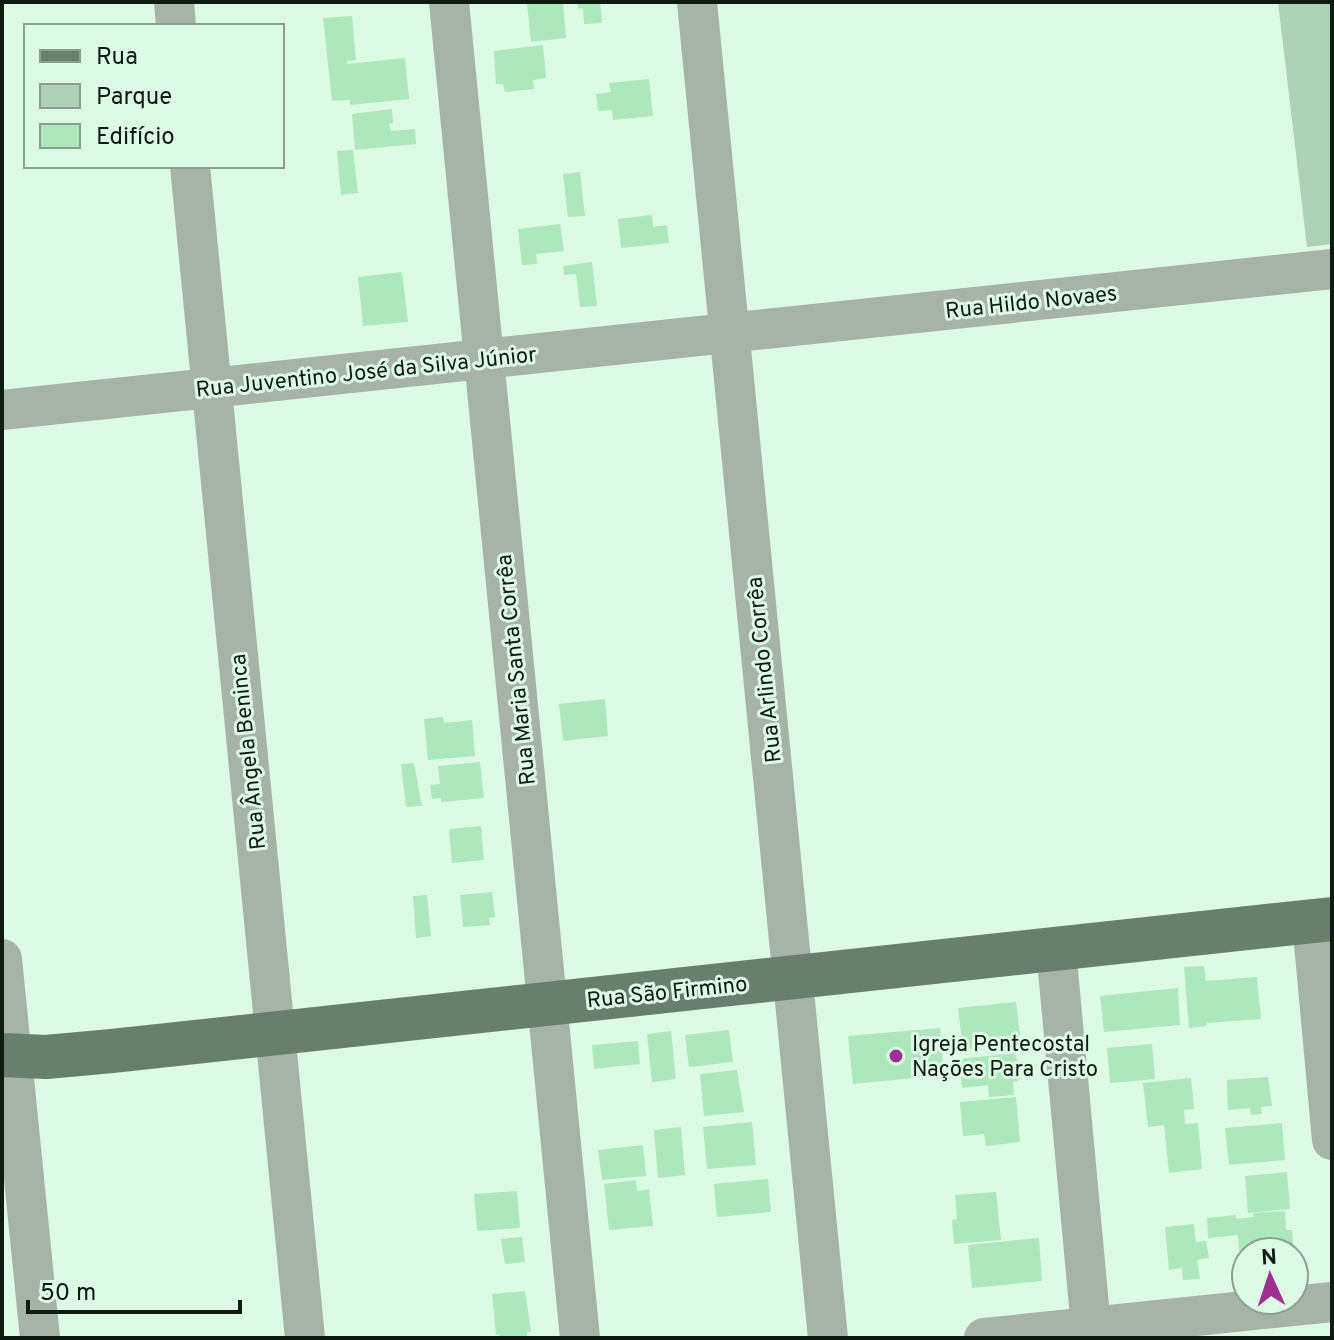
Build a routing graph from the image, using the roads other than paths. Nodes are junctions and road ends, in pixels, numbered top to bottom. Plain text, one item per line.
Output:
1 (174, 2) edge
2 (449, 2) edge
3 (697, 2) edge
4 (176, 24) edge
5 (190, 168) edge
6 (1332, 269) edge
7 (730, 333) junction
8 (484, 359) junction
9 (211, 387) junction
10 (2, 410) edge
11 (1322, 920) edge
12 (1056, 949) junction
13 (2, 959) edge
14 (793, 977) junction
15 (547, 1004) junction
16 (275, 1033) junction
17 (7, 1056) edge
18 (1332, 1140) edge
19 (1332, 1302) edge
20 (1091, 1332) edge
21 (40, 1338) edge
22 (305, 1338) edge
23 (580, 1338) edge
24 (828, 1338) edge
25 (984, 1338) edge

1 - 4 street
2 - 8 street, Rua Maria Santa Corrêa
3 - 7 street, Rua Arlindo Corrêa
5 - 9 street, Rua Ângela Beninca
6 - 7 street, Rua Hildo Novaes
7 - 8 street, Rua Juventino José da Silva Júnior
7 - 14 street, Rua Arlindo Corrêa
8 - 9 street, Rua Juventino José da Silva Júnior
8 - 15 street, Rua Maria Santa Corrêa
9 - 10 street, Rua Juventino José da Silva Júnior
9 - 16 street, Rua Ângela Beninca
11 - 12 main road, Rua São Firmino
11 - 18 street
12 - 14 main road, Rua São Firmino
12 - 20 street
13 - 17 street
14 - 15 main road, Rua São Firmino
14 - 24 street, Rua Arlindo Corrêa
15 - 16 main road, Rua São Firmino
15 - 23 street, Rua Maria Santa Corrêa
16 - 17 main road, Rua São Firmino
16 - 22 street, Rua Ângela Beninca
17 - 21 street
19 - 20 street
20 - 25 street

